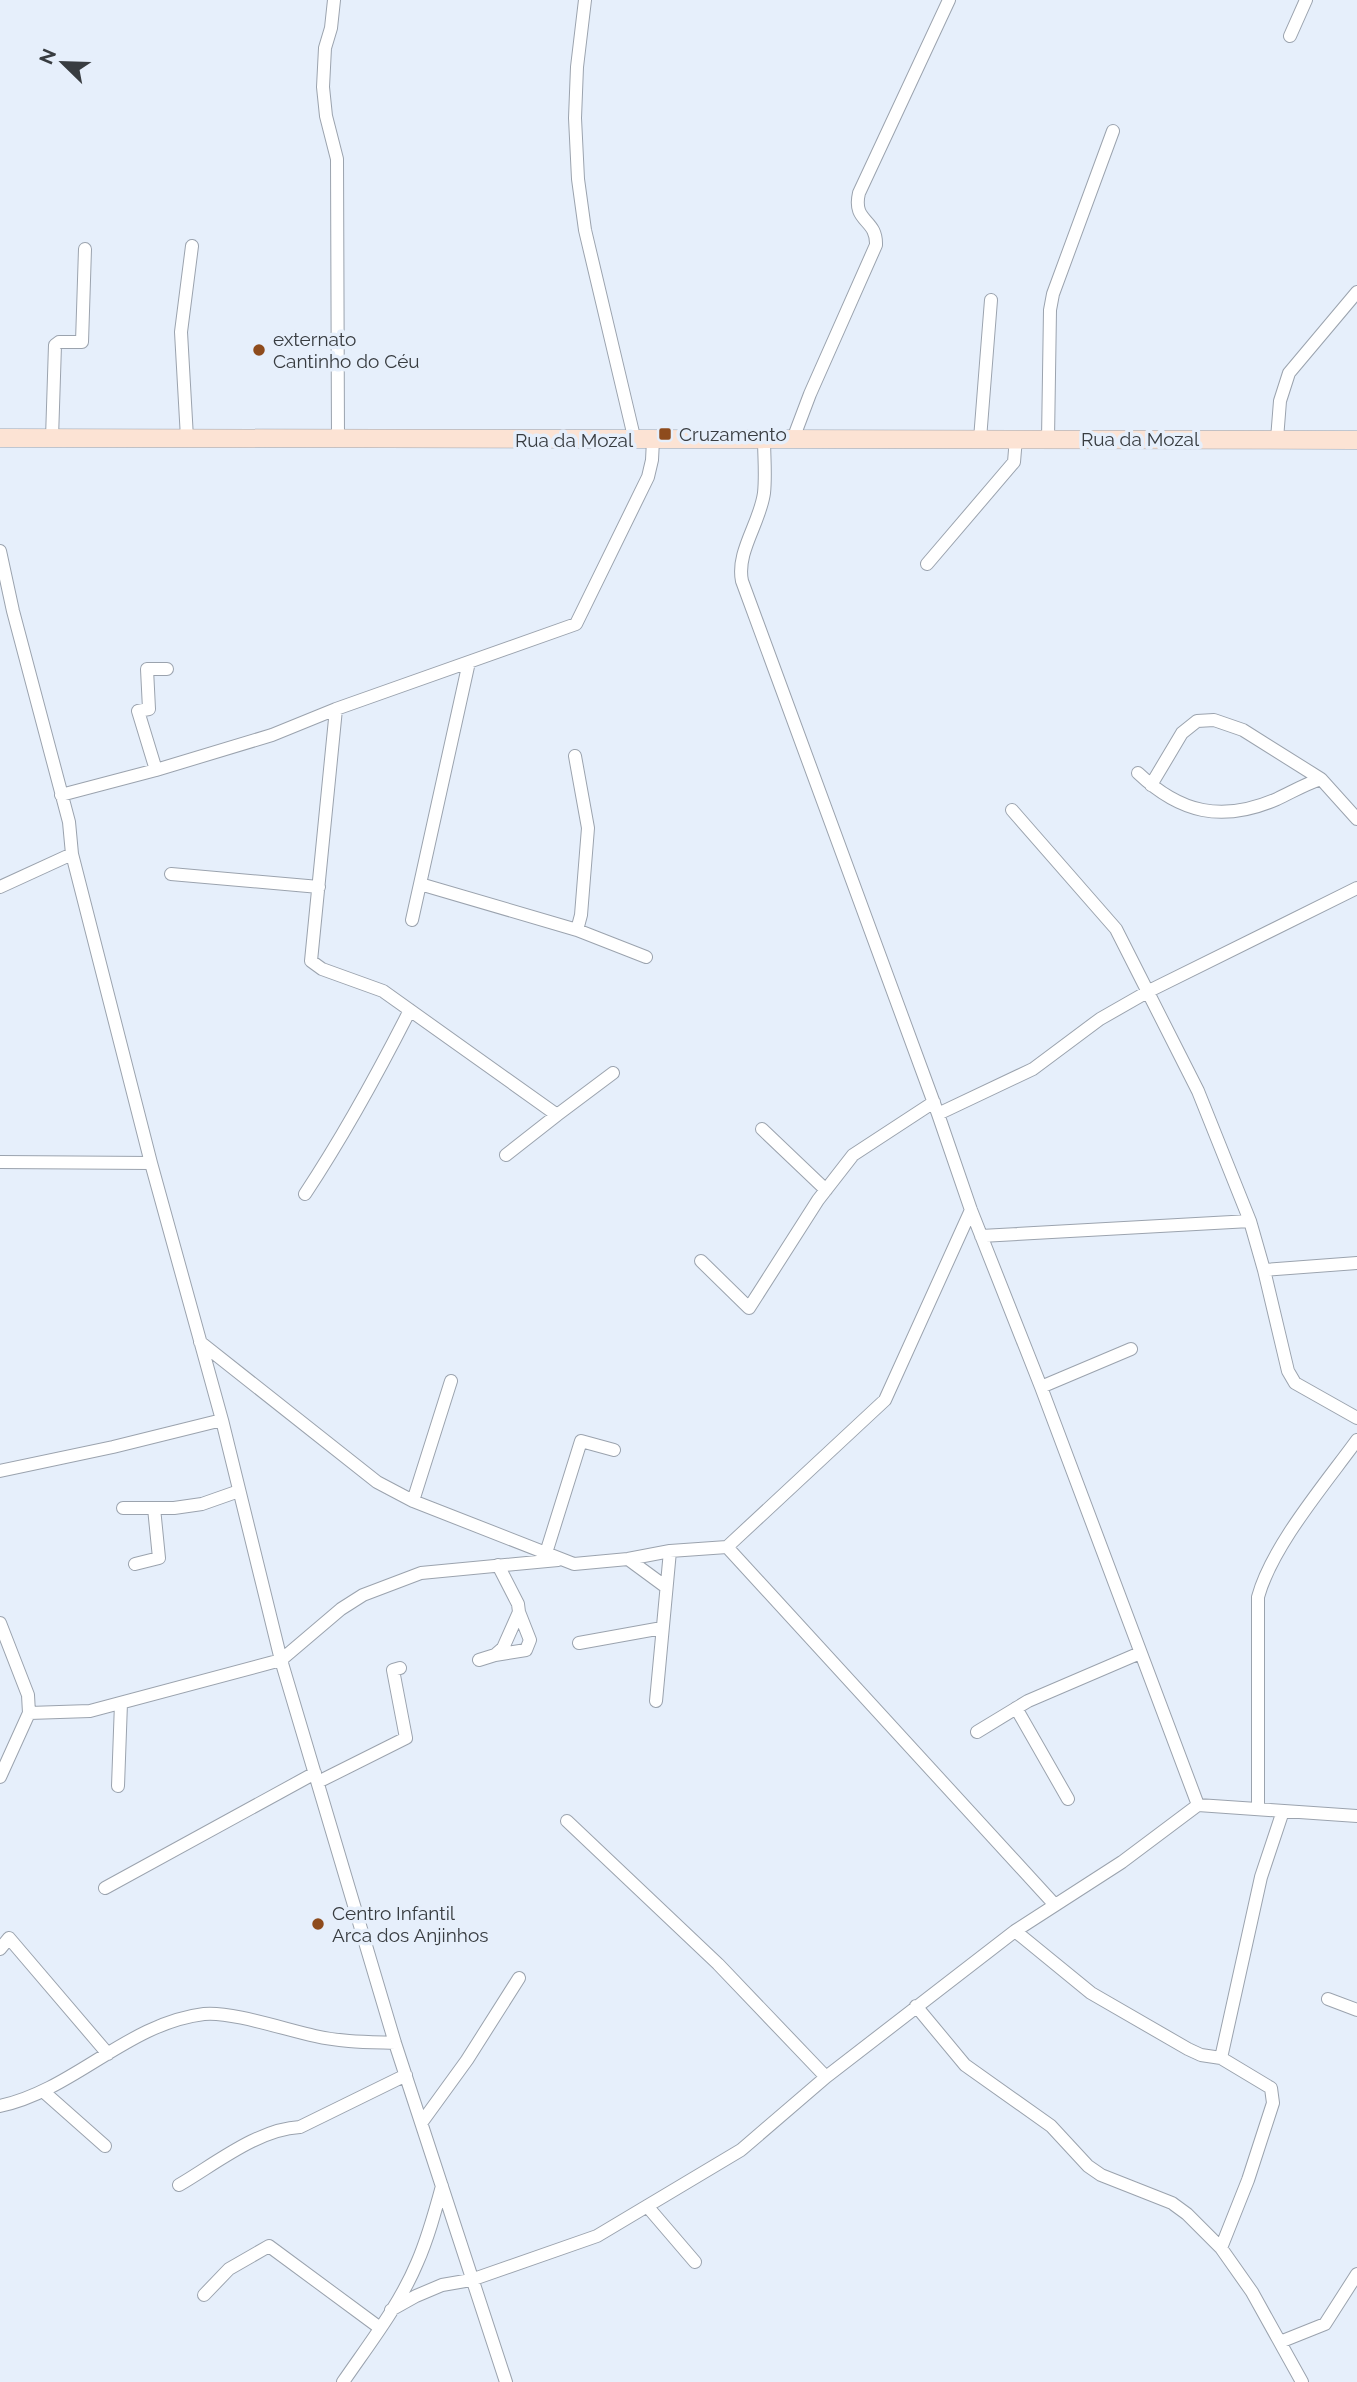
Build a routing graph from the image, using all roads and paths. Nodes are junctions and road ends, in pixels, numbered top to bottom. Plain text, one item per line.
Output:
1 (334, 0) edge
2 (585, 0) edge
3 (949, 0) edge
4 (1306, 0) edge
5 (1290, 36) dead end
6 (1113, 131) dead end
7 (192, 246) dead end
8 (85, 249) dead end
9 (1357, 292) edge
10 (991, 300) dead end
11 (0, 438) edge
12 (52, 438) junction
13 (187, 438) junction
14 (764, 438) junction
15 (338, 439) junction
16 (793, 439) junction
17 (980, 439) junction
18 (1016, 439) junction
19 (1048, 439) junction
20 (1277, 439) junction
21 (644, 440) junction
22 (1357, 440) edge
23 (0, 551) edge
24 (927, 564) dead end
25 (469, 662) junction
26 (167, 669) dead end
27 (336, 709) junction
28 (575, 756) dead end
29 (156, 770) junction
30 (1138, 773) dead end
31 (1321, 779) junction
32 (1151, 785) junction
33 (61, 795) junction
34 (1013, 810) dead end
35 (1357, 819) edge
36 (72, 854) junction
37 (171, 874) dead end
38 (420, 884) junction
39 (0, 887) edge
40 (319, 887) junction
41 (1357, 888) edge
42 (412, 920) dead end
43 (577, 930) junction
44 (646, 957) dead end
45 (1149, 991) junction
46 (410, 1010) junction
47 (613, 1073) dead end
48 (936, 1108) junction
49 (557, 1115) junction
50 (762, 1129) dead end
51 (506, 1155) dead end
52 (0, 1162) edge
53 (151, 1163) junction
54 (826, 1191) junction
55 (305, 1194) dead end
56 (971, 1210) junction
57 (1250, 1221) junction
58 (981, 1236) junction
59 (701, 1261) dead end
60 (1357, 1263) edge
61 (1264, 1270) junction
62 (200, 1342) junction
63 (1131, 1349) dead end
64 (451, 1381) dead end
65 (1041, 1387) junction
66 (1357, 1418) edge
67 (222, 1420) junction
68 (1357, 1440) edge
69 (614, 1450) dead end
70 (0, 1471) edge
71 (239, 1491) junction
72 (412, 1501) junction
73 (124, 1508) dead end
74 (154, 1508) junction
75 (727, 1547) junction
76 (670, 1551) junction
77 (546, 1553) junction
78 (562, 1559) junction
79 (628, 1559) junction
80 (135, 1564) dead end
81 (498, 1565) junction
82 (666, 1587) junction
83 (519, 1612) junction
84 (0, 1623) edge
85 (662, 1629) junction
86 (579, 1643) dead end
87 (1140, 1653) junction
88 (495, 1655) junction
89 (281, 1660) junction
90 (478, 1660) dead end
91 (400, 1668) dead end
92 (656, 1701) dead end
93 (121, 1703) junction
94 (1016, 1708) junction
95 (29, 1713) junction
96 (977, 1732) dead end
97 (0, 1777) edge
98 (316, 1777) junction
99 (118, 1786) dead end
100 (1068, 1800) dead end
101 (1198, 1805) junction
102 (1258, 1808) junction
103 (1283, 1811) junction
104 (1357, 1816) edge
105 (568, 1822) dead end
106 (105, 1888) dead end
107 (1055, 1905) junction
108 (1015, 1931) junction
109 (0, 1949) edge
110 (519, 1978) dead end
111 (1328, 1999) dead end
112 (916, 2006) junction
113 (1357, 2010) edge
114 (395, 2043) junction
115 (107, 2054) junction
116 (1221, 2058) junction
117 (406, 2075) junction
118 (826, 2077) junction
119 (44, 2092) junction
120 (0, 2106) edge
121 (422, 2122) junction
122 (105, 2146) dead end
123 (179, 2185) dead end
124 (442, 2185) junction
125 (647, 2206) junction
126 (1221, 2248) junction
127 (695, 2262) dead end
128 (1357, 2274) edge
129 (471, 2280) junction
130 (204, 2295) dead end
131 (391, 2310) junction
132 (380, 2328) junction
133 (1280, 2342) junction
134 (343, 2382) edge
135 (506, 2382) edge
136 (1302, 2382) edge

1 - 15 street
2 - 21 street
3 - 16 street
4 - 5 street
6 - 19 street
7 - 13 street
8 - 12 street
9 - 20 street
10 - 17 street
11 - 12 main road, Rua da Mozal
12 - 13 main road, Rua da Mozal
13 - 15 main road, Rua da Mozal
14 - 16 main road, Rua da Mozal
14 - 21 main road, Rua da Mozal
14 - 48 street
15 - 21 main road, Rua da Mozal
16 - 17 main road, Rua da Mozal
17 - 18 main road, Rua da Mozal
18 - 19 main road, Rua da Mozal
18 - 24 street
19 - 20 main road, Rua da Mozal
20 - 22 main road, Rua da Mozal
21 - 25 street
23 - 33 street
25 - 27 street
25 - 38 street
26 - 29 street
27 - 29 street
27 - 40 street
28 - 43 street
29 - 33 street
30 - 32 street
31 - 32 street
31 - 32 street
31 - 35 street
33 - 36 street
34 - 45 street
36 - 39 street
36 - 53 street
37 - 40 street
38 - 42 street
38 - 43 street
40 - 46 street
41 - 45 street
43 - 44 street
45 - 48 street
45 - 57 street
46 - 49 street
46 - 55 street
47 - 49 street
48 - 54 street
48 - 56 street
49 - 51 street
50 - 54 street
52 - 53 street
53 - 62 street
54 - 59 street
56 - 58 street
56 - 75 street
57 - 58 street
57 - 61 street
58 - 65 street
60 - 61 street
61 - 66 street
62 - 67 street
62 - 72 street
63 - 65 street
64 - 72 street
65 - 87 street
67 - 70 street
67 - 71 street
68 - 102 street
69 - 77 street
71 - 74 street
71 - 89 street
72 - 77 street
73 - 74 street
74 - 80 street
75 - 76 street
75 - 107 street
76 - 79 street
76 - 82 street
77 - 78 street
78 - 79 street
78 - 81 street
79 - 82 street
81 - 83 street
81 - 89 street
82 - 85 street
83 - 88 street
83 - 88 street
84 - 95 street
85 - 86 street
85 - 92 street
87 - 94 street
87 - 101 street
88 - 90 street
89 - 93 street
89 - 98 street
91 - 98 street
93 - 95 street
93 - 99 street
94 - 96 street
94 - 100 street
95 - 97 street
98 - 106 street
98 - 114 street
101 - 102 street
101 - 107 street
102 - 103 street
103 - 104 street
103 - 116 street
105 - 118 street
107 - 108 street
108 - 112 street
108 - 116 street
109 - 115 street
110 - 121 street
111 - 113 street
112 - 118 street
112 - 126 street
114 - 115 street
114 - 117 street
115 - 119 street
116 - 126 street
117 - 121 street
117 - 123 street
118 - 125 street
119 - 120 street
119 - 122 street
121 - 124 street
124 - 129 street
124 - 131 street
125 - 127 street
125 - 129 street
126 - 133 street
128 - 133 street
129 - 131 street
129 - 135 street
130 - 132 street
131 - 132 street
132 - 134 street
133 - 136 street

